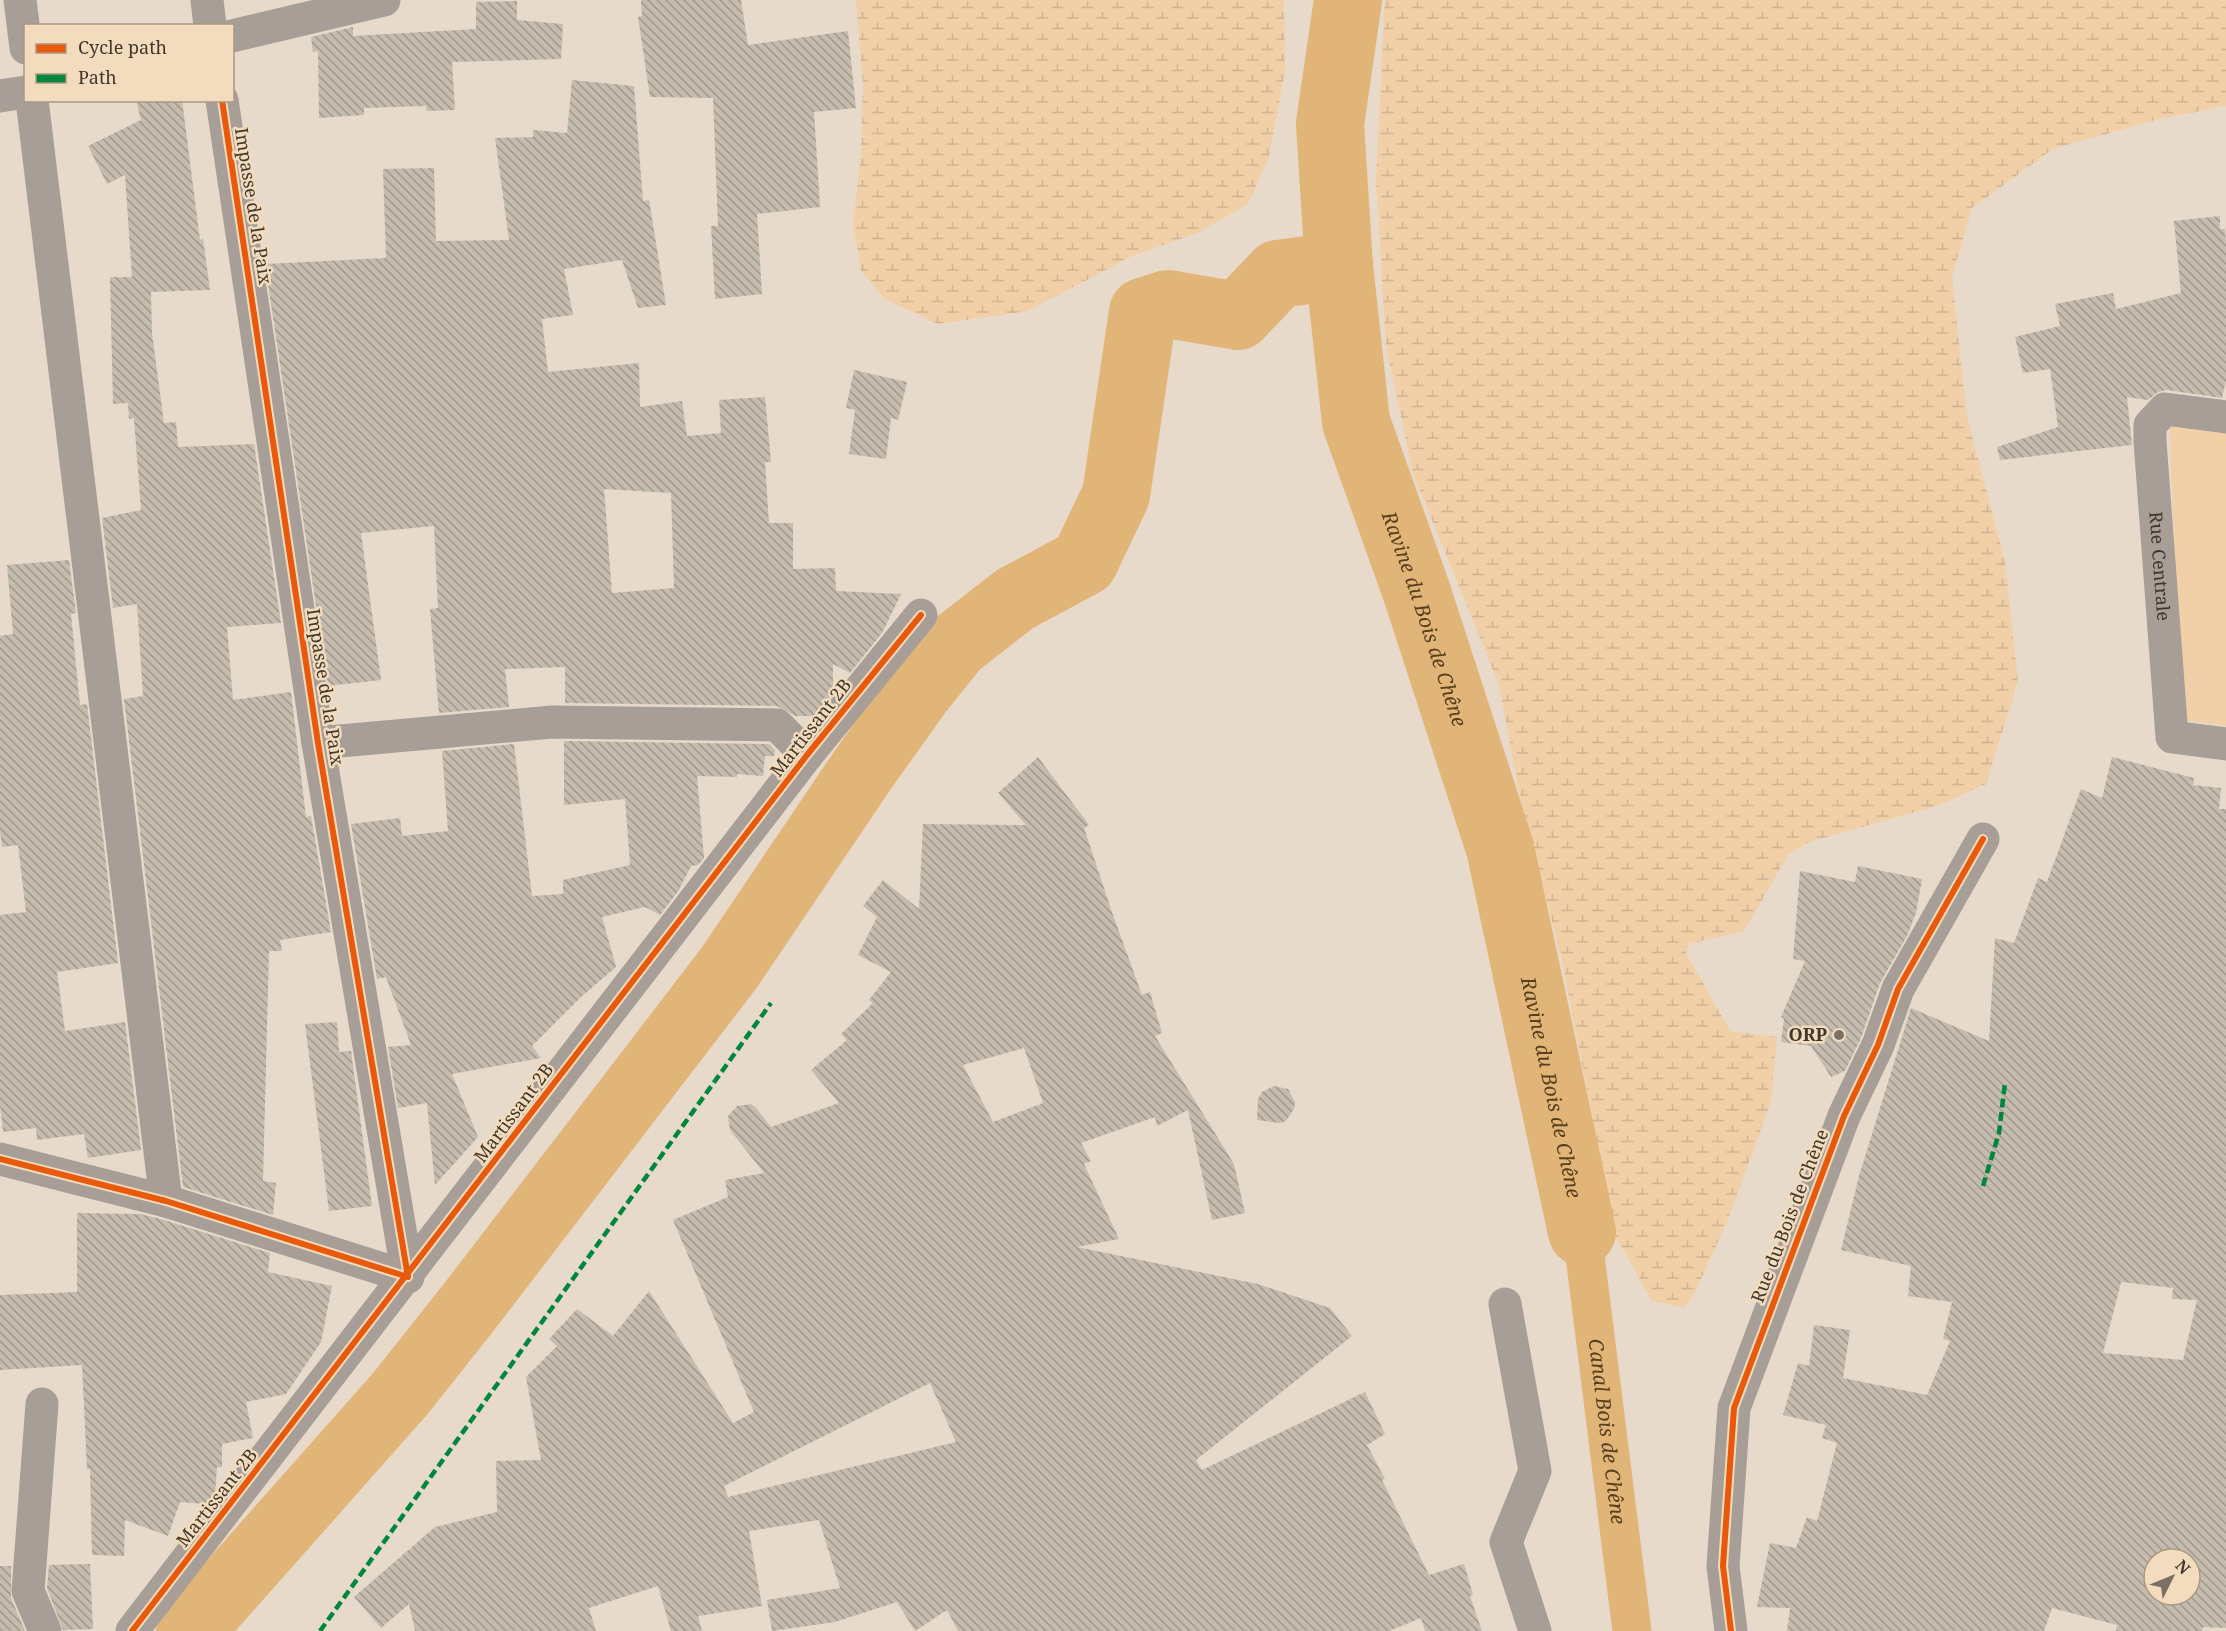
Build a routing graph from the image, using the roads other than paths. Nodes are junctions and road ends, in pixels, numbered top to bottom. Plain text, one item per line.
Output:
1 (20, 0) edge
2 (207, 0) edge
3 (384, 0) edge
4 (210, 24) edge
5 (24, 32) edge
6 (234, 36) edge
7 (24, 92) edge
8 (0, 96) edge
9 (32, 102) edge
10 (222, 102) edge
11 (2226, 417) edge
12 (921, 615) dead end
13 (318, 743) junction
14 (2226, 744) edge
15 (807, 755) junction
16 (1983, 839) dead end
17 (0, 1159) edge
18 (166, 1201) junction
19 (408, 1277) junction
20 (1504, 1304) dead end
21 (42, 1404) dead end
22 (45, 1631) edge
23 (132, 1631) edge
24 (1535, 1631) edge
25 (1731, 1631) edge

1 - 5 street
2 - 4 street
3 - 6 street
7 - 8 street
9 - 18 street
10 - 13 street, Impasse de la Paix
11 - 14 street, Rue Centrale
12 - 15 street, Martissant 2B
13 - 15 street
13 - 19 street, Impasse de la Paix
15 - 19 street, Martissant 2B
16 - 25 street, Rue du Bois de Chêne
17 - 18 street
18 - 19 street
19 - 23 street, Martissant 2B
20 - 24 street
21 - 22 street

